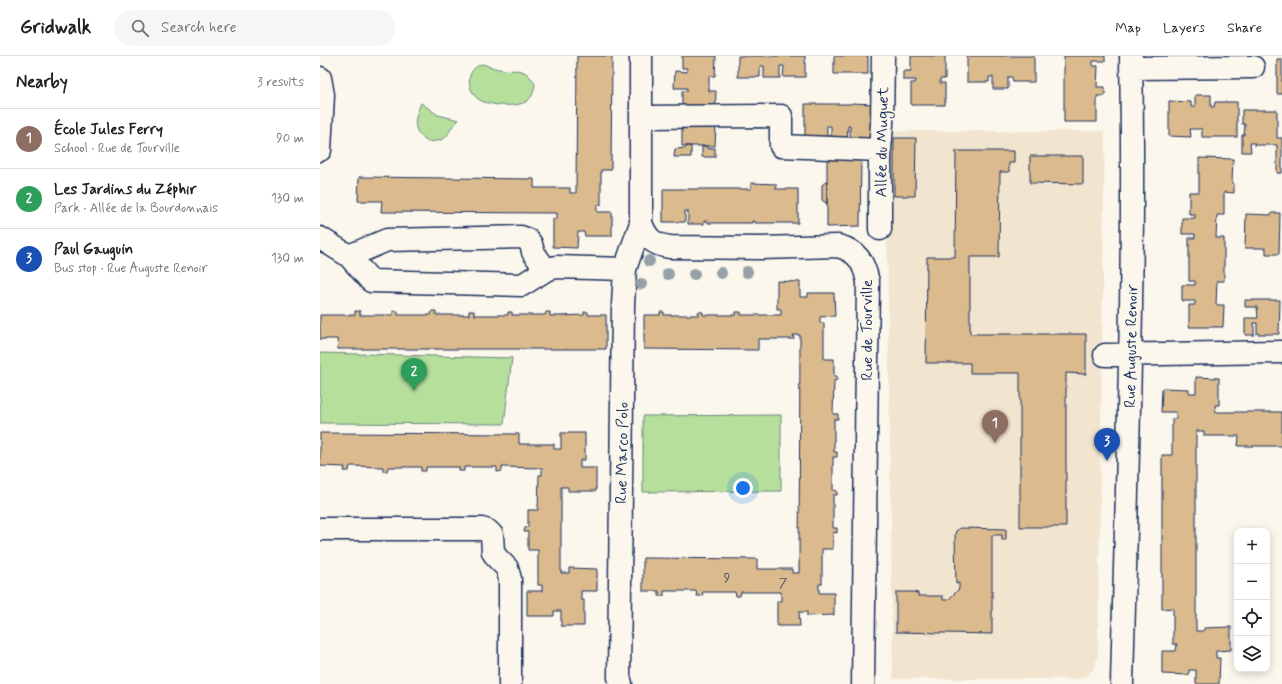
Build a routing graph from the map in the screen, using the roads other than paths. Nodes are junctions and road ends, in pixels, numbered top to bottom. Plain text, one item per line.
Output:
1 (640, 56) edge
2 (883, 56) edge
3 (1131, 62) edge
4 (1252, 67) dead end
5 (320, 78) edge
6 (641, 117) junction
7 (320, 150) edge
8 (880, 150) junction
9 (641, 223) junction
10 (880, 229) dead end
11 (320, 238) edge
12 (350, 256) junction
13 (625, 269) junction
14 (546, 270) junction
15 (1282, 352) edge
16 (1105, 355) dead end
17 (1130, 355) junction
18 (320, 529) edge
19 (510, 684) edge
20 (621, 684) edge
21 (862, 684) edge
22 (1122, 684) edge

1 - 6 street
2 - 8 street, Allée du Muguet
3 - 4 street
3 - 17 street, Rue Auguste Renoir
5 - 7 street
6 - 8 street
6 - 9 street
8 - 10 street, Allée du Muguet
9 - 13 street, Rue Marco Polo
9 - 21 street, Rue de Tourville
11 - 12 street
12 - 14 street
12 - 14 street
13 - 14 street
13 - 20 street, Rue Marco Polo
15 - 17 street
16 - 17 street
17 - 22 street, Rue Auguste Renoir
18 - 19 street

